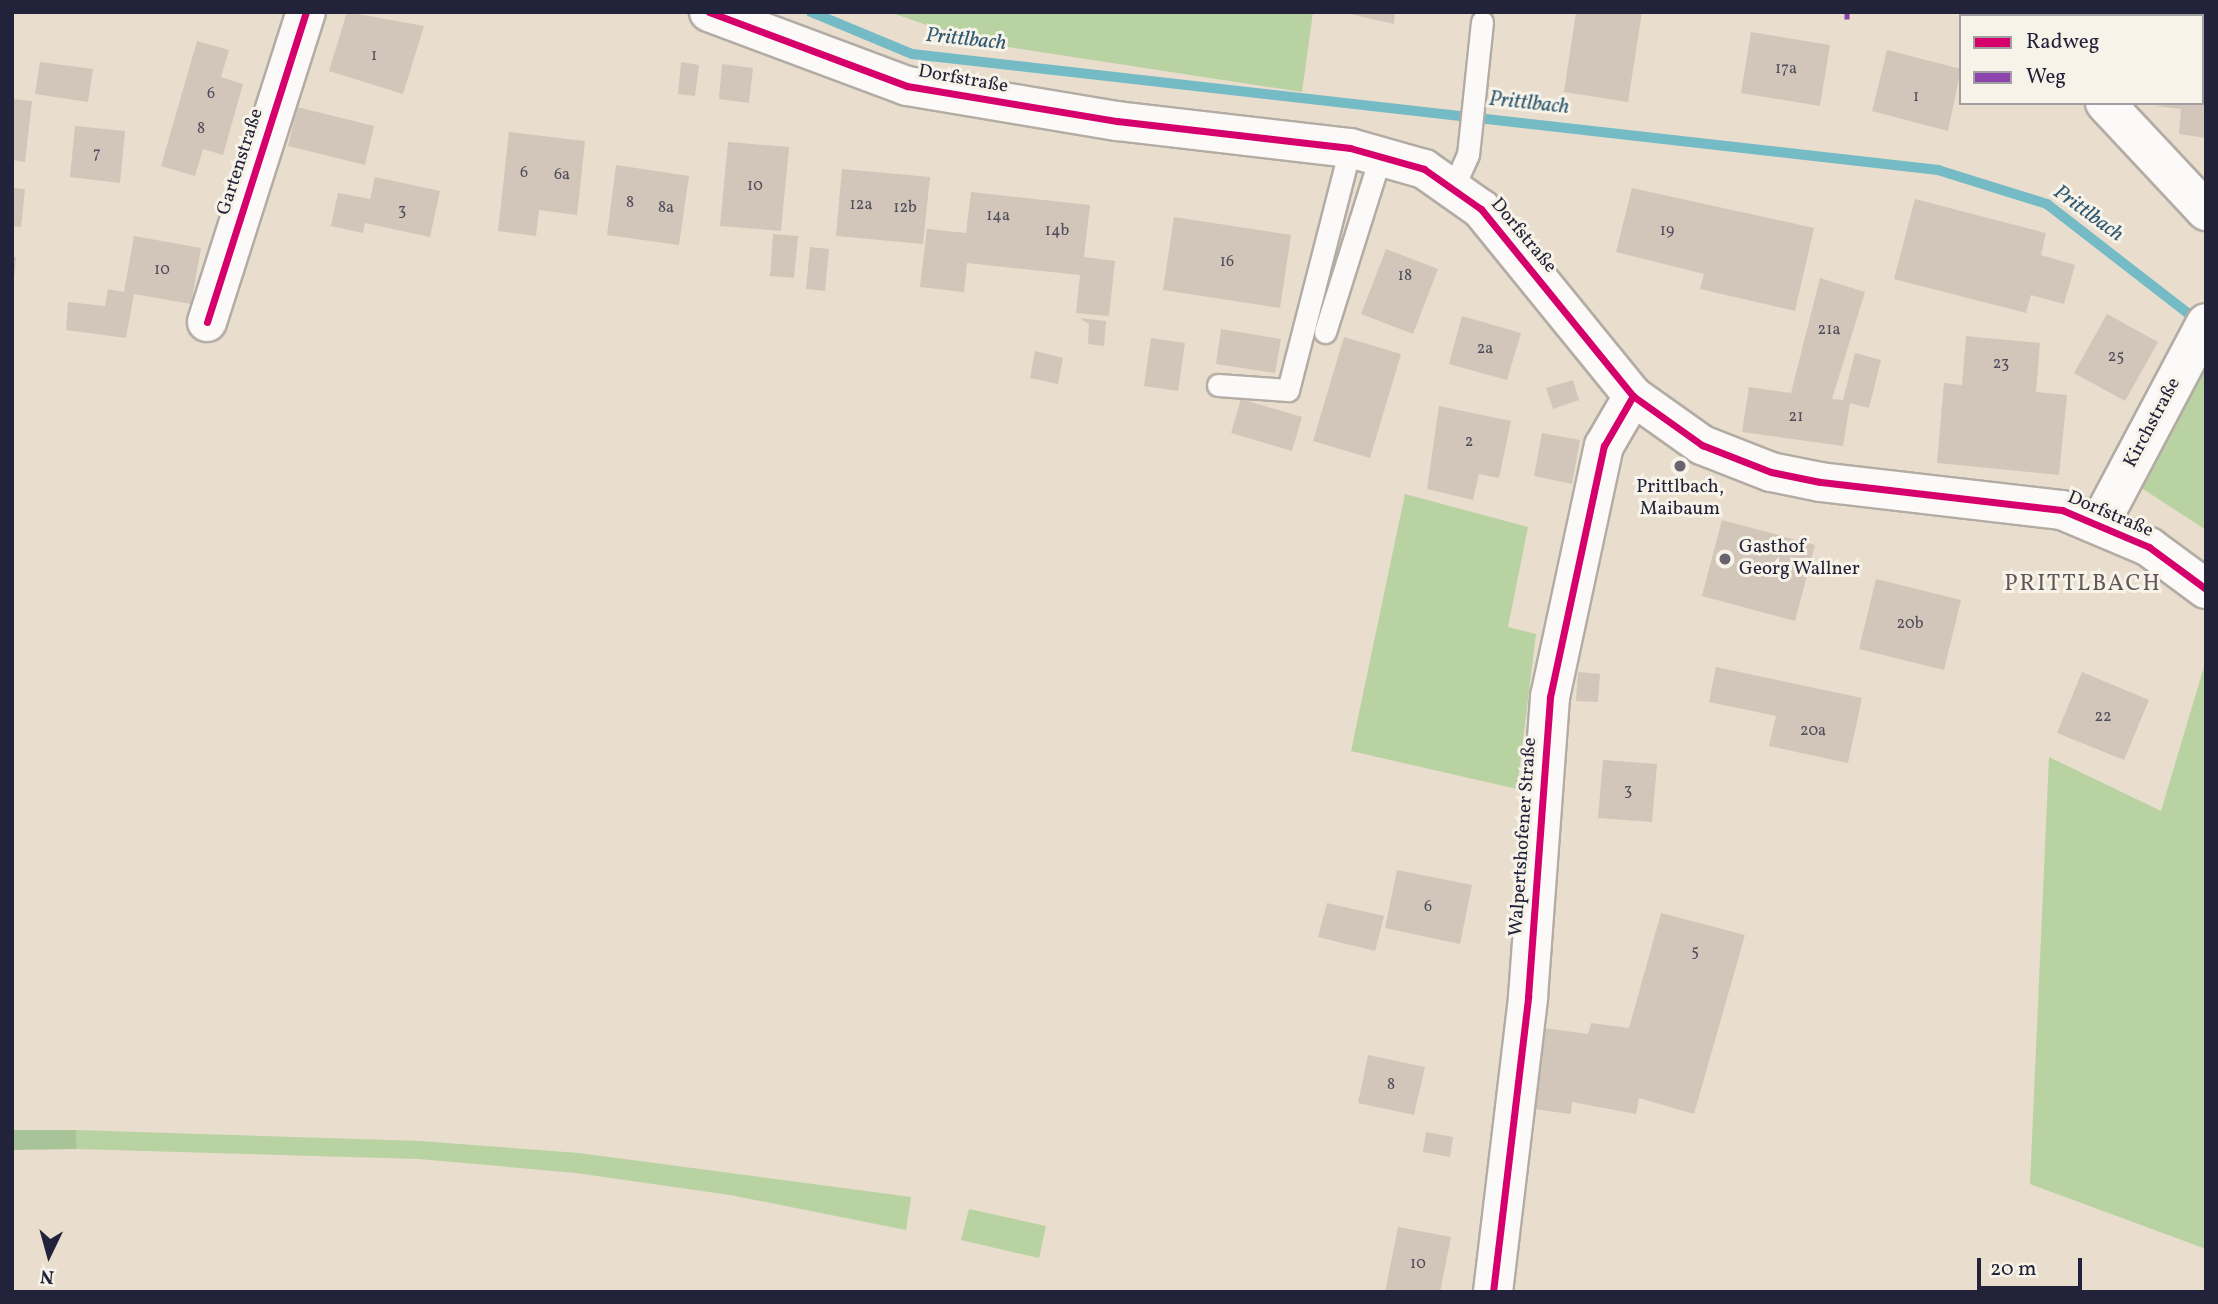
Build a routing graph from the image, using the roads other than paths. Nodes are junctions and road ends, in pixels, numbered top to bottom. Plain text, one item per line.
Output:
1 (306, 12) edge
2 (709, 12) edge
3 (1482, 22) dead end
4 (2107, 105) edge
5 (1365, 151) junction
6 (1453, 188) junction
7 (2206, 211) edge
8 (207, 322) dead end
9 (1325, 332) dead end
10 (2199, 336) edge
11 (1218, 385) dead end
12 (1633, 396) junction
13 (2100, 523) junction
14 (2206, 589) edge
15 (1493, 1292) edge

1 - 8 street, Gartenstraße
2 - 5 street, Dorfstraße
3 - 6 lane
4 - 7 street
5 - 6 street, Dorfstraße
5 - 9 lane
5 - 11 lane
6 - 12 street, Dorfstraße
10 - 13 street, Kirchstraße
12 - 13 street, Dorfstraße
12 - 15 street, Walpertshofener Straße
13 - 14 street, Dorfstraße

